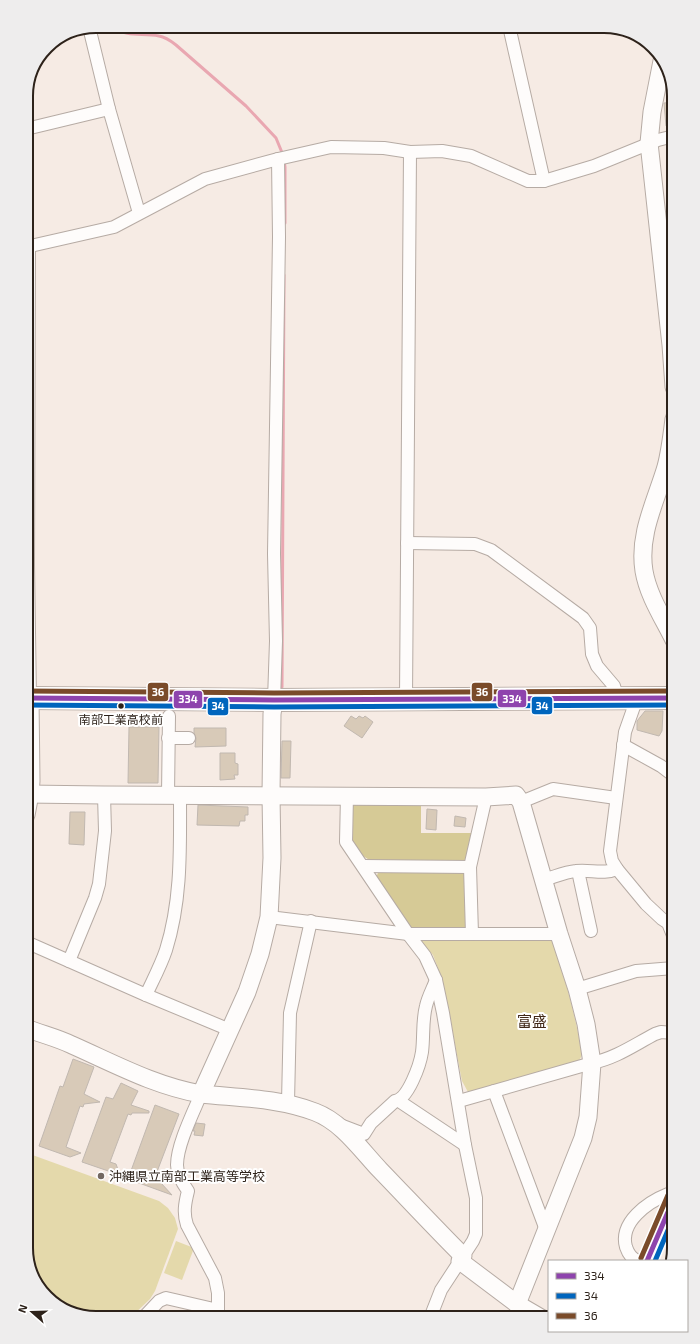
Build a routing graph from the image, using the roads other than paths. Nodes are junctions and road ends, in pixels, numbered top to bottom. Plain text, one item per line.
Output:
1 (90, 33) edge
2 (511, 33) edge
3 (661, 69) edge
4 (109, 109) junction
5 (33, 127) edge
6 (667, 138) edge
7 (649, 144) junction
8 (410, 152) junction
9 (278, 159) junction
10 (544, 181) junction
11 (139, 213) junction
12 (33, 246) edge
13 (667, 308) edge
14 (667, 461) edge
15 (407, 543) junction
16 (667, 626) edge
17 (33, 698) edge
18 (628, 698) junction
19 (667, 698) edge
20 (406, 699) junction
21 (274, 700) junction
22 (169, 716) dead end
23 (168, 738) junction
24 (189, 738) dead end
25 (623, 744) junction
26 (667, 771) edge
27 (33, 794) edge
28 (104, 795) junction
29 (174, 795) junction
30 (271, 795) junction
31 (347, 796) junction
32 (486, 797) junction
33 (616, 798) junction
34 (521, 802) junction
35 (363, 866) junction
36 (470, 867) junction
37 (617, 869) junction
38 (578, 871) junction
39 (543, 880) junction
40 (269, 917) junction
41 (667, 920) edge
42 (311, 921) junction
43 (592, 931) dead end
44 (408, 934) junction
45 (472, 934) junction
46 (559, 934) junction
47 (33, 945) edge
48 (69, 961) junction
49 (667, 969) edge
50 (436, 980) junction
51 (577, 989) junction
52 (146, 995) junction
53 (33, 1030) edge
54 (230, 1030) junction
55 (667, 1032) edge
56 (592, 1063) junction
57 (494, 1091) junction
58 (201, 1094) junction
59 (399, 1101) junction
60 (459, 1101) junction
61 (288, 1102) junction
62 (337, 1124) junction
63 (465, 1145) junction
64 (667, 1194) edge
65 (667, 1214) edge
66 (546, 1230) junction
67 (461, 1258) junction
68 (636, 1260) edge
69 (647, 1260) edge
70 (517, 1304) junction
71 (150, 1311) edge
72 (433, 1311) edge
73 (529, 1311) edge

1 - 4 street
2 - 10 street
3 - 7 street
4 - 5 street
4 - 11 street
6 - 7 street
7 - 10 street
7 - 13 street
8 - 9 street
8 - 10 street
8 - 15 street
9 - 11 street
9 - 21 street
11 - 12 street
14 - 16 street
15 - 18 street
15 - 20 street
17 - 21 highway
18 - 19 highway
18 - 20 highway
18 - 25 street
20 - 21 highway
21 - 30 street
22 - 23 street
23 - 24 street
23 - 29 street
25 - 26 street
25 - 33 street
27 - 28 street
28 - 29 street
28 - 48 street
29 - 30 street
29 - 52 street
30 - 31 street
30 - 40 street
31 - 32 street
31 - 35 street
32 - 34 street
32 - 36 street
33 - 34 street
33 - 37 street
34 - 39 street
35 - 36 street
35 - 44 street
36 - 45 street
37 - 38 street
37 - 41 street
38 - 39 street
38 - 43 street
39 - 46 street
40 - 42 street
40 - 54 street
42 - 44 street
42 - 61 street
44 - 45 street
44 - 50 street
45 - 46 street
46 - 51 street
47 - 48 street
48 - 52 street
49 - 51 street
50 - 59 street
50 - 60 street
51 - 56 street
52 - 54 street
53 - 58 street
54 - 58 street
55 - 56 street
56 - 57 street
56 - 66 street
57 - 60 street
57 - 66 street
58 - 61 street
58 - 71 street
59 - 62 street
59 - 63 street
60 - 63 street
61 - 62 street
62 - 67 street
63 - 67 street
64 - 68 street
65 - 69 street
66 - 70 street
67 - 70 street
67 - 72 street
70 - 73 street

